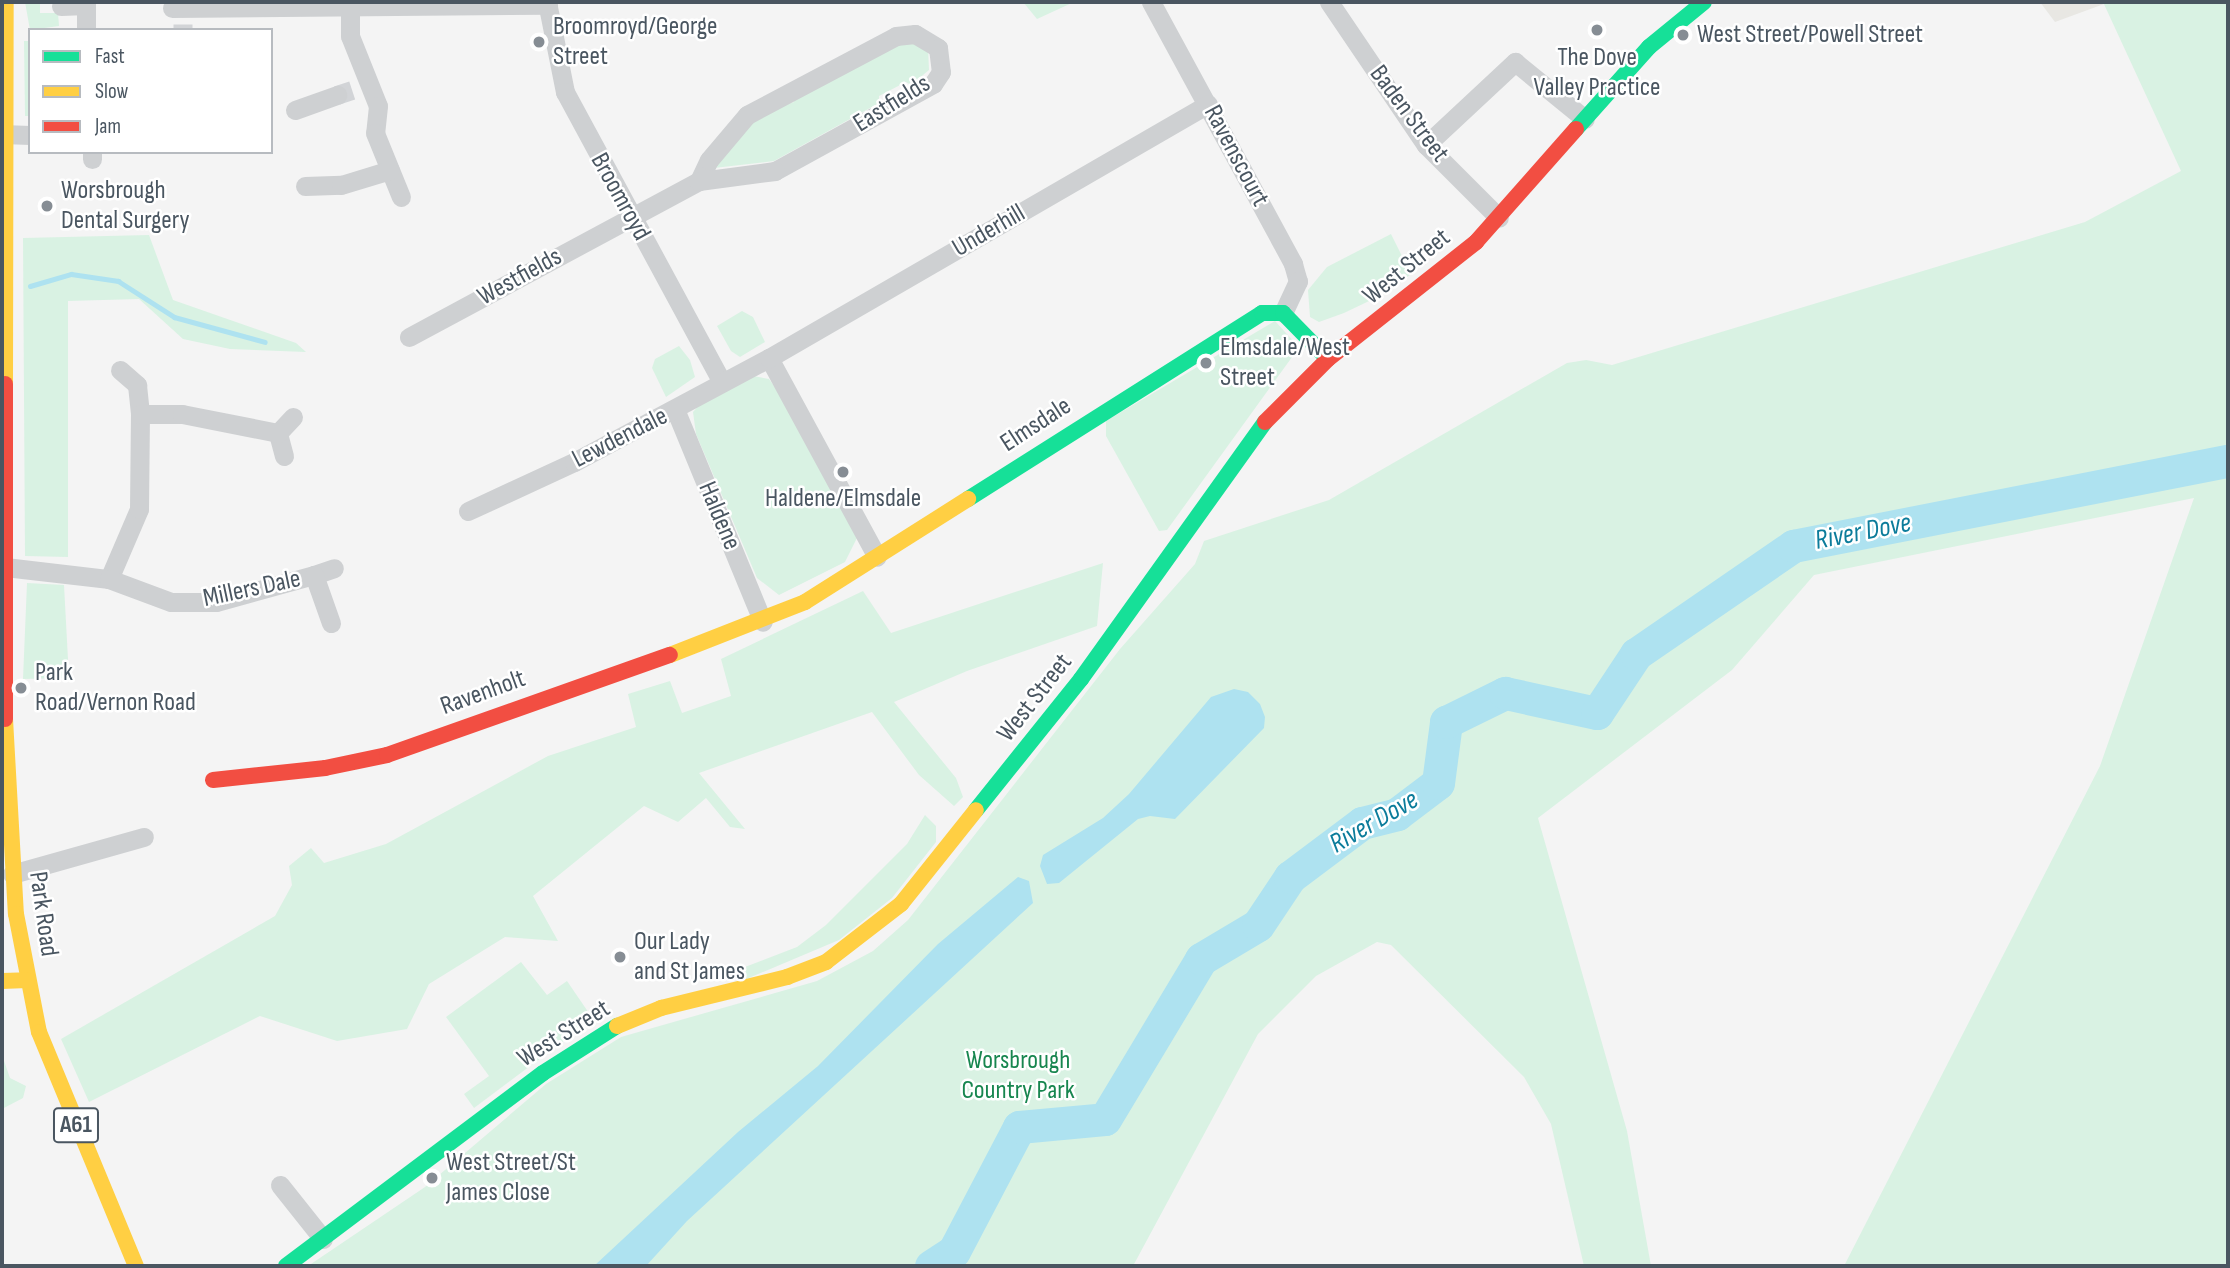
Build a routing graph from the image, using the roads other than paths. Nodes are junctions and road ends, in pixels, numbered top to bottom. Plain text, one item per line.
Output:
1 (6, 2) edge
2 (1151, 2) edge
3 (1329, 2) edge
4 (1704, 2) edge
5 (86, 4) edge
6 (547, 4) edge
7 (61, 6) dead end
8 (317, 6) edge
9 (187, 10) edge
10 (351, 10) junction
11 (86, 28) edge
12 (352, 89) junction
13 (1208, 104) junction
14 (295, 110) dead end
15 (1585, 119) junction
16 (4, 134) edge
17 (28, 135) edge
18 (1426, 145) junction
19 (390, 170) junction
20 (699, 181) junction
21 (304, 186) dead end
22 (401, 197) dead end
23 (631, 216) junction
24 (1499, 218) junction
25 (1283, 313) junction
26 (409, 337) dead end
27 (769, 358) junction
28 (1328, 359) junction
29 (120, 370) dead end
30 (722, 382) junction
31 (675, 409) junction
32 (140, 414) junction
33 (293, 417) dead end
34 (278, 433) junction
35 (284, 456) dead end
36 (468, 511) dead end
37 (877, 557) junction
38 (5, 567) junction
39 (334, 568) dead end
40 (314, 575) junction
41 (109, 579) junction
42 (763, 622) junction
43 (331, 623) dead end
44 (213, 780) dead end
45 (144, 837) dead end
46 (12, 874) junction
47 (27, 980) junction
48 (2, 981) edge
49 (281, 1185) dead end
50 (323, 1239) junction
51 (135, 1266) edge
52 (286, 1266) edge

1 - 16 main road, Park Road / A61
2 - 13 street, Ravenscourt
3 - 18 street, Baden Street
4 - 15 main road, West Street
5 - 7 street
5 - 11 street
6 - 10 street
6 - 23 street, Broomroyd
8 - 9 street
8 - 10 street
10 - 12 street
12 - 14 street
12 - 19 street
13 - 25 street, Ravenscourt
13 - 27 street, Underhill
15 - 18 street
15 - 24 main road, West Street
16 - 17 street
16 - 38 main road, Park Road / A61
18 - 24 street, Baden Street
19 - 21 street
19 - 22 street
20 - 20 street, Eastfields
20 - 23 street, Eastfields
23 - 26 street, Westfields
23 - 30 street, Broomroyd
24 - 28 main road, West Street
25 - 28 main road
25 - 37 main road, Elmsdale
27 - 30 street, Lewdendale
27 - 37 street
28 - 50 main road, West Street
29 - 32 street
30 - 31 street, Lewdendale
31 - 36 street, Lewdendale
31 - 42 street, Haldene
32 - 34 street
32 - 41 street
33 - 34 street
34 - 35 street
37 - 42 main road, Elmsdale
38 - 41 street, Millers Dale
38 - 46 main road, Park Road / A61
39 - 40 street, Millers Dale
40 - 41 street, Millers Dale
40 - 43 street, Millers Dale
42 - 44 main road, Ravenholt
45 - 46 street
46 - 47 main road, Park Road / A61
47 - 48 main road
47 - 51 main road, Park Road / A61
49 - 50 street
50 - 52 main road, West Street

